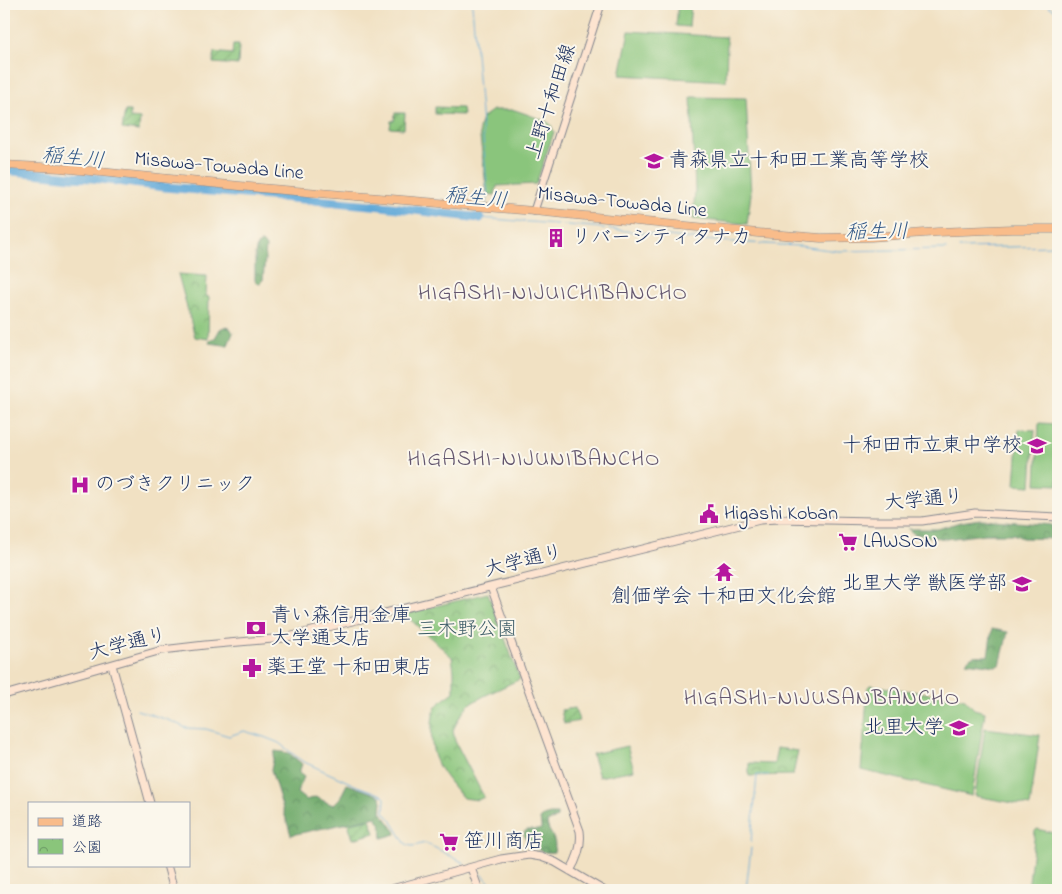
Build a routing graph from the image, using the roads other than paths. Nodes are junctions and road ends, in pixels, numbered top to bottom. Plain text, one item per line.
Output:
1 (601, 4) edge
2 (4, 165) edge
3 (534, 210) junction
4 (1058, 229) edge
5 (1058, 517) edge
6 (491, 587) junction
7 (112, 665) junction
8 (4, 695) edge
9 (150, 802) edge
10 (167, 866) edge
11 (471, 868) junction
12 (570, 871) junction
13 (174, 890) edge
14 (388, 890) edge
15 (478, 890) edge
16 (603, 890) edge

1 - 3 street, 上野十和田線
2 - 3 main road, Misawa-Towada Line
3 - 4 main road, Misawa-Towada Line
5 - 6 street, 大学通り
6 - 7 street, 大学通り
6 - 12 street
7 - 8 street, 大学通り
7 - 9 street
10 - 13 street
11 - 12 street
11 - 14 street
11 - 15 street
12 - 16 street

